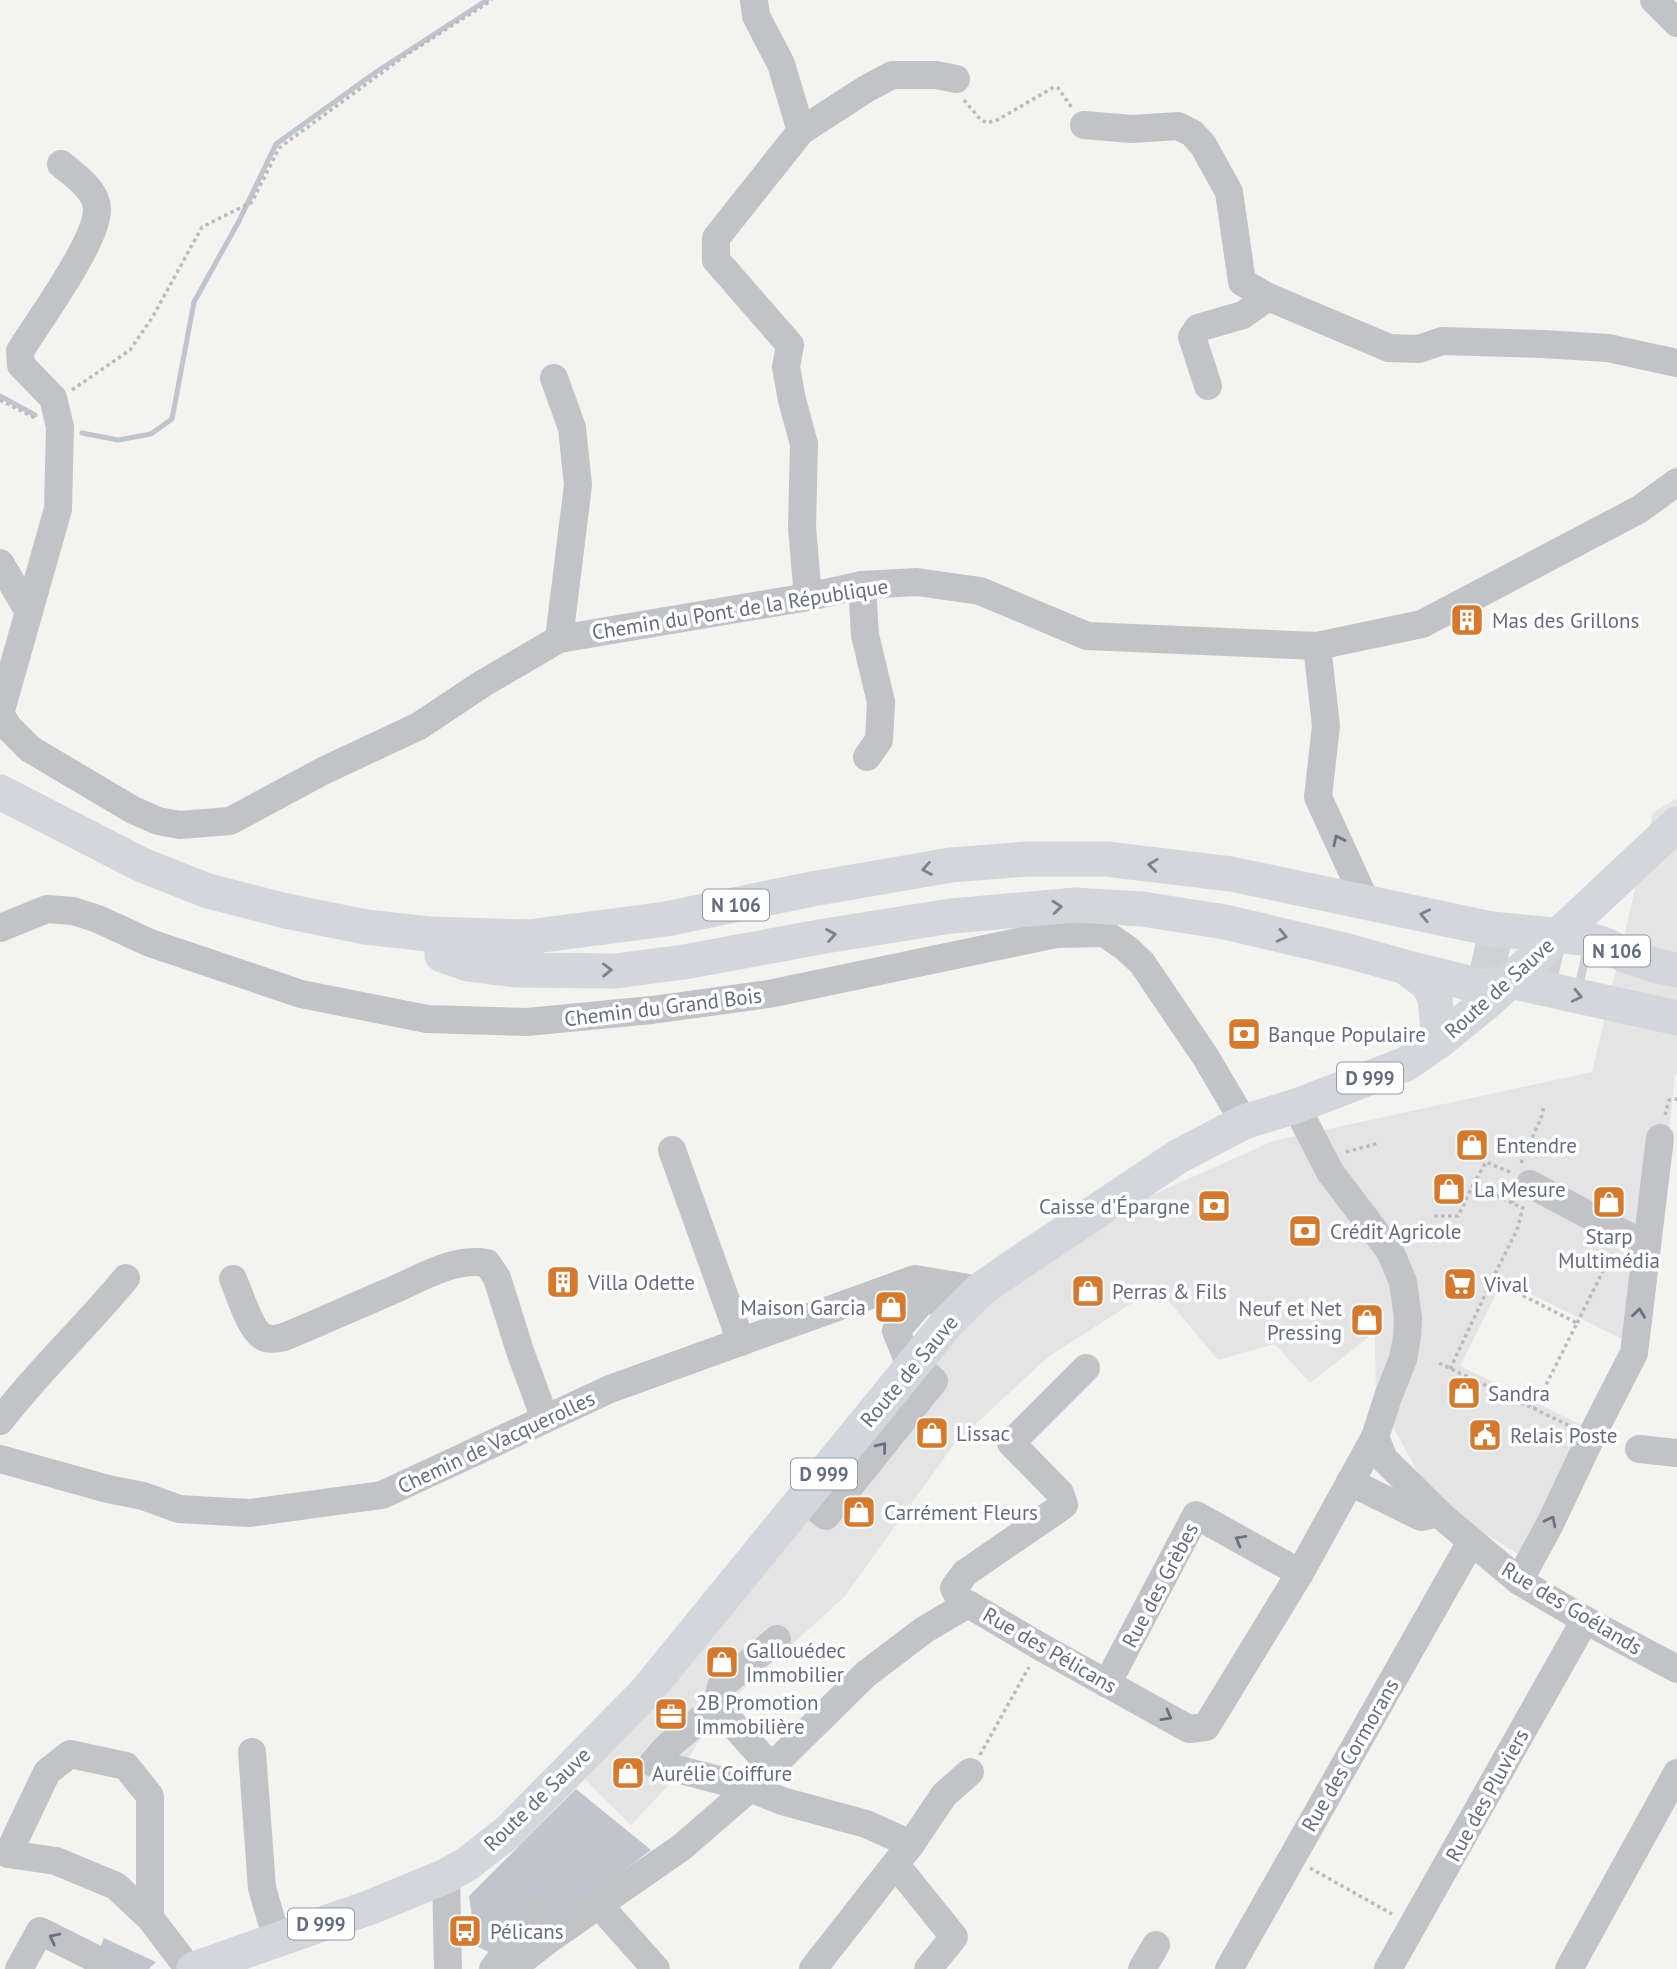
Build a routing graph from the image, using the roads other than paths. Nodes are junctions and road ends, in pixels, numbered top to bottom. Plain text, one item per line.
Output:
1 (754, 0) edge
2 (1654, 0) edge
3 (1677, 23) edge
4 (956, 79) road end
5 (1084, 125) road end
6 (801, 131) junction
7 (61, 164) dead end
8 (1268, 297) junction
9 (1677, 363) edge
10 (554, 378) dead end
11 (1208, 386) dead end
12 (1677, 482) edge
13 (0, 563) edge
14 (862, 585) junction
15 (807, 597) junction
16 (29, 610) junction
17 (559, 639) junction
18 (1317, 646) junction
19 (867, 757) dead end
20 (0, 792) edge
21 (0, 806) edge
22 (1677, 824) edge
23 (1366, 902) junction
24 (0, 928) edge
25 (1557, 936) junction
26 (1483, 939) junction
27 (442, 955) junction
28 (1405, 968) junction
29 (1677, 970) edge
30 (1586, 974) tunnel mouth
31 (1461, 981) junction
32 (1510, 981) junction
33 (1677, 994) edge
34 (1677, 1018) edge
35 (1439, 1041) junction
36 (1296, 1106) junction
37 (1244, 1122) junction
38 (1660, 1138) dead end
39 (672, 1150) dead end
40 (1520, 1185) road end
41 (1647, 1246) junction
42 (126, 1278) dead end
43 (233, 1279) dead end
44 (971, 1299) junction
45 (741, 1342) junction
46 (1086, 1368) dead end
47 (545, 1419) junction
48 (0, 1420) edge
49 (1375, 1437) junction
50 (1639, 1449) dead end
51 (1677, 1453) edge
52 (0, 1459) edge
53 (1350, 1482) junction
54 (1439, 1513) junction
55 (1471, 1542) junction
56 (1300, 1573) junction
57 (1519, 1581) junction
58 (963, 1606) junction
59 (1585, 1620) junction
60 (777, 1639) dead end
61 (1677, 1669) edge
62 (1107, 1684) junction
63 (717, 1706) junction
64 (252, 1752) dead end
65 (771, 1767) junction
66 (970, 1772) road end
67 (1677, 1773) edge
68 (750, 1788) junction
69 (904, 1854) junction
70 (446, 1876) junction
71 (599, 1905) junction
72 (540, 1907) dead end
73 (150, 1918) junction
74 (277, 1940) junction
75 (19, 1969) edge
76 (103, 1969) edge
77 (192, 1969) edge
78 (448, 1969) edge
79 (493, 1969) edge
80 (511, 1969) edge
81 (656, 1969) edge
82 (813, 1969) edge
83 (929, 1969) edge
84 (1229, 1969) edge
85 (1388, 1969) edge
86 (1569, 1969) edge

1 - 6 street
2 - 3 street
4 - 6 street
5 - 8 street
6 - 15 street
7 - 16 street, Chemin du Pont de la République
8 - 9 street
8 - 11 street
10 - 17 street
12 - 18 street, Chemin du Pont de la République
13 - 16 street
14 - 15 street, Chemin du Pont de la République
14 - 18 street, Chemin du Pont de la République
14 - 19 street
15 - 17 street, Chemin du Pont de la République
16 - 17 street, Chemin du Pont de la République
23 -> 18 street
23 -> 20 main road, N 106
21 - 27 main road, N 106
22 - 25 main road, Route de Sauve / D 999
26 -> 23 main road, N 106
24 - 37 street, Chemin du Grand Bois
25 - 26 main road, N 106
25 - 29 main road, N 106
25 - 32 main road, Route de Sauve / D 999
26 - 27 main road, N 106
26 - 31 main road
27 -> 28 main road
28 - 31 main road
28 - 35 main road
30 - 33 main road, N 106
31 - 32 main road
32 -> 34 main road
32 - 35 main road, Route de Sauve / D 999
35 - 36 main road, Route de Sauve / D 999
36 - 37 main road, Route de Sauve / D 999
36 - 49 street
37 - 44 main road, Route de Sauve / D 999
38 - 41 street
39 - 45 street
40 - 41 street
57 -> 41 street
42 - 48 street
43 - 47 street
44 - 45 street, Chemin de Vacquerolles
44 - 70 main road, Route de Sauve / D 999
45 - 47 street, Chemin de Vacquerolles
46 - 58 street
47 - 52 street, Chemin de Vacquerolles
49 - 53 street, Rue des Pélicans
49 - 54 street, Rue des Goélands
50 - 51 street
53 - 54 street
53 - 56 street, Rue des Pélicans
54 - 55 street, Rue des Goélands
55 - 57 street, Rue des Goélands
55 - 84 street, Rue des Cormorans
62 -> 56 street, Rue des Pélicans
56 -> 62 street, Rue des Grèbes
57 - 59 street, Rue des Goélands
58 - 62 street, Rue des Pélicans
58 - 65 street, Rue des Pélicans
59 - 61 street, Rue des Goélands
59 - 85 street, Rue des Pluviers
60 - 63 street
63 - 65 street
63 - 68 street
64 - 74 street
65 - 68 street, Rue des Pélicans
66 - 69 street
67 - 86 street
68 - 69 street
68 - 71 street, Rue des Pélicans
69 - 82 street
69 - 83 street
70 - 74 main road, Route de Sauve / D 999
70 - 78 street
71 - 80 street, Rue des Pélicans
71 - 81 street
72 - 79 street
73 - 73 street
73 - 77 street
74 - 77 main road, Route de Sauve / D 999
76 -> 75 street

